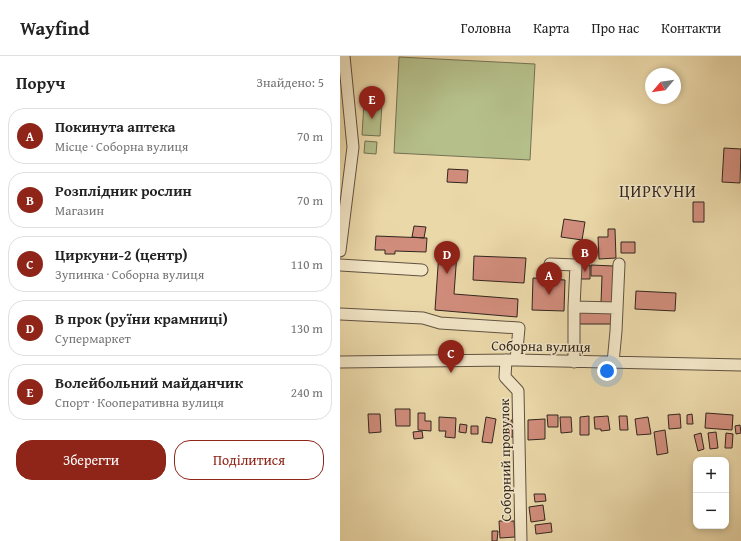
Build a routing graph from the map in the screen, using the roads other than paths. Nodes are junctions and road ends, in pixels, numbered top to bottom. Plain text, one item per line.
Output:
1 (344, 56) edge
2 (340, 251) edge
3 (550, 264) dead end
4 (619, 264) dead end
5 (340, 265) edge
6 (422, 270) dead end
7 (574, 307) junction
8 (618, 308) junction
9 (340, 314) edge
10 (511, 360) junction
11 (340, 362) edge
12 (574, 362) junction
13 (613, 363) junction
14 (741, 366) edge
15 (521, 541) edge

1 - 2 street
3 - 7 street
4 - 8 street
5 - 6 street
7 - 8 street
7 - 12 street
8 - 13 street
9 - 10 street, Соборний провулок
10 - 11 street, Соборна вулиця
10 - 12 street, Соборна вулиця
10 - 15 street, Соборний провулок
12 - 13 street, Соборна вулиця
13 - 14 street, Соборна вулиця

